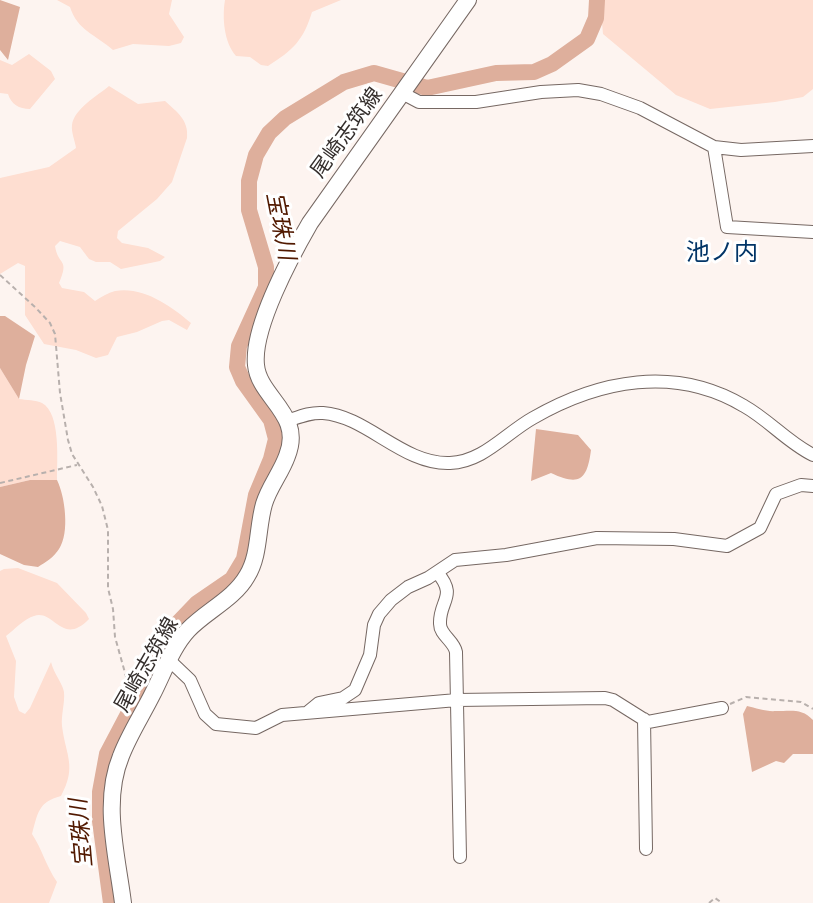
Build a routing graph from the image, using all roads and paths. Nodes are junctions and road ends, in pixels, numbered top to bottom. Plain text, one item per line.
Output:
1 (468, 0) edge
2 (407, 86) junction
3 (813, 146) edge
4 (714, 147) junction
5 (813, 232) edge
6 (0, 275) edge
7 (287, 421) junction
8 (813, 455) edge
9 (78, 465) junction
10 (0, 483) edge
11 (813, 486) edge
12 (437, 572) junction
13 (169, 660) junction
14 (134, 687) dead end
15 (457, 700) junction
16 (722, 708) joint
17 (813, 709) edge
18 (308, 712) junction
19 (644, 719) junction
20 (646, 849) dead end
21 (460, 857) dead end
22 (123, 903) edge
23 (709, 903) edge
24 (722, 903) edge

1 - 2 main road, 尾崎志筑線
2 - 4 street
2 - 7 main road, 尾崎志筑線
3 - 4 street
4 - 5 street
6 - 9 path
7 - 8 street
7 - 13 main road, 尾崎志筑線
9 - 10 path
9 - 14 path
11 - 12 street
12 - 15 street
12 - 18 street
13 - 18 street
13 - 22 main road, 尾崎志筑線
15 - 18 street
15 - 19 street
15 - 21 street
16 - 17 path
16 - 19 street
19 - 20 street
23 - 24 path

